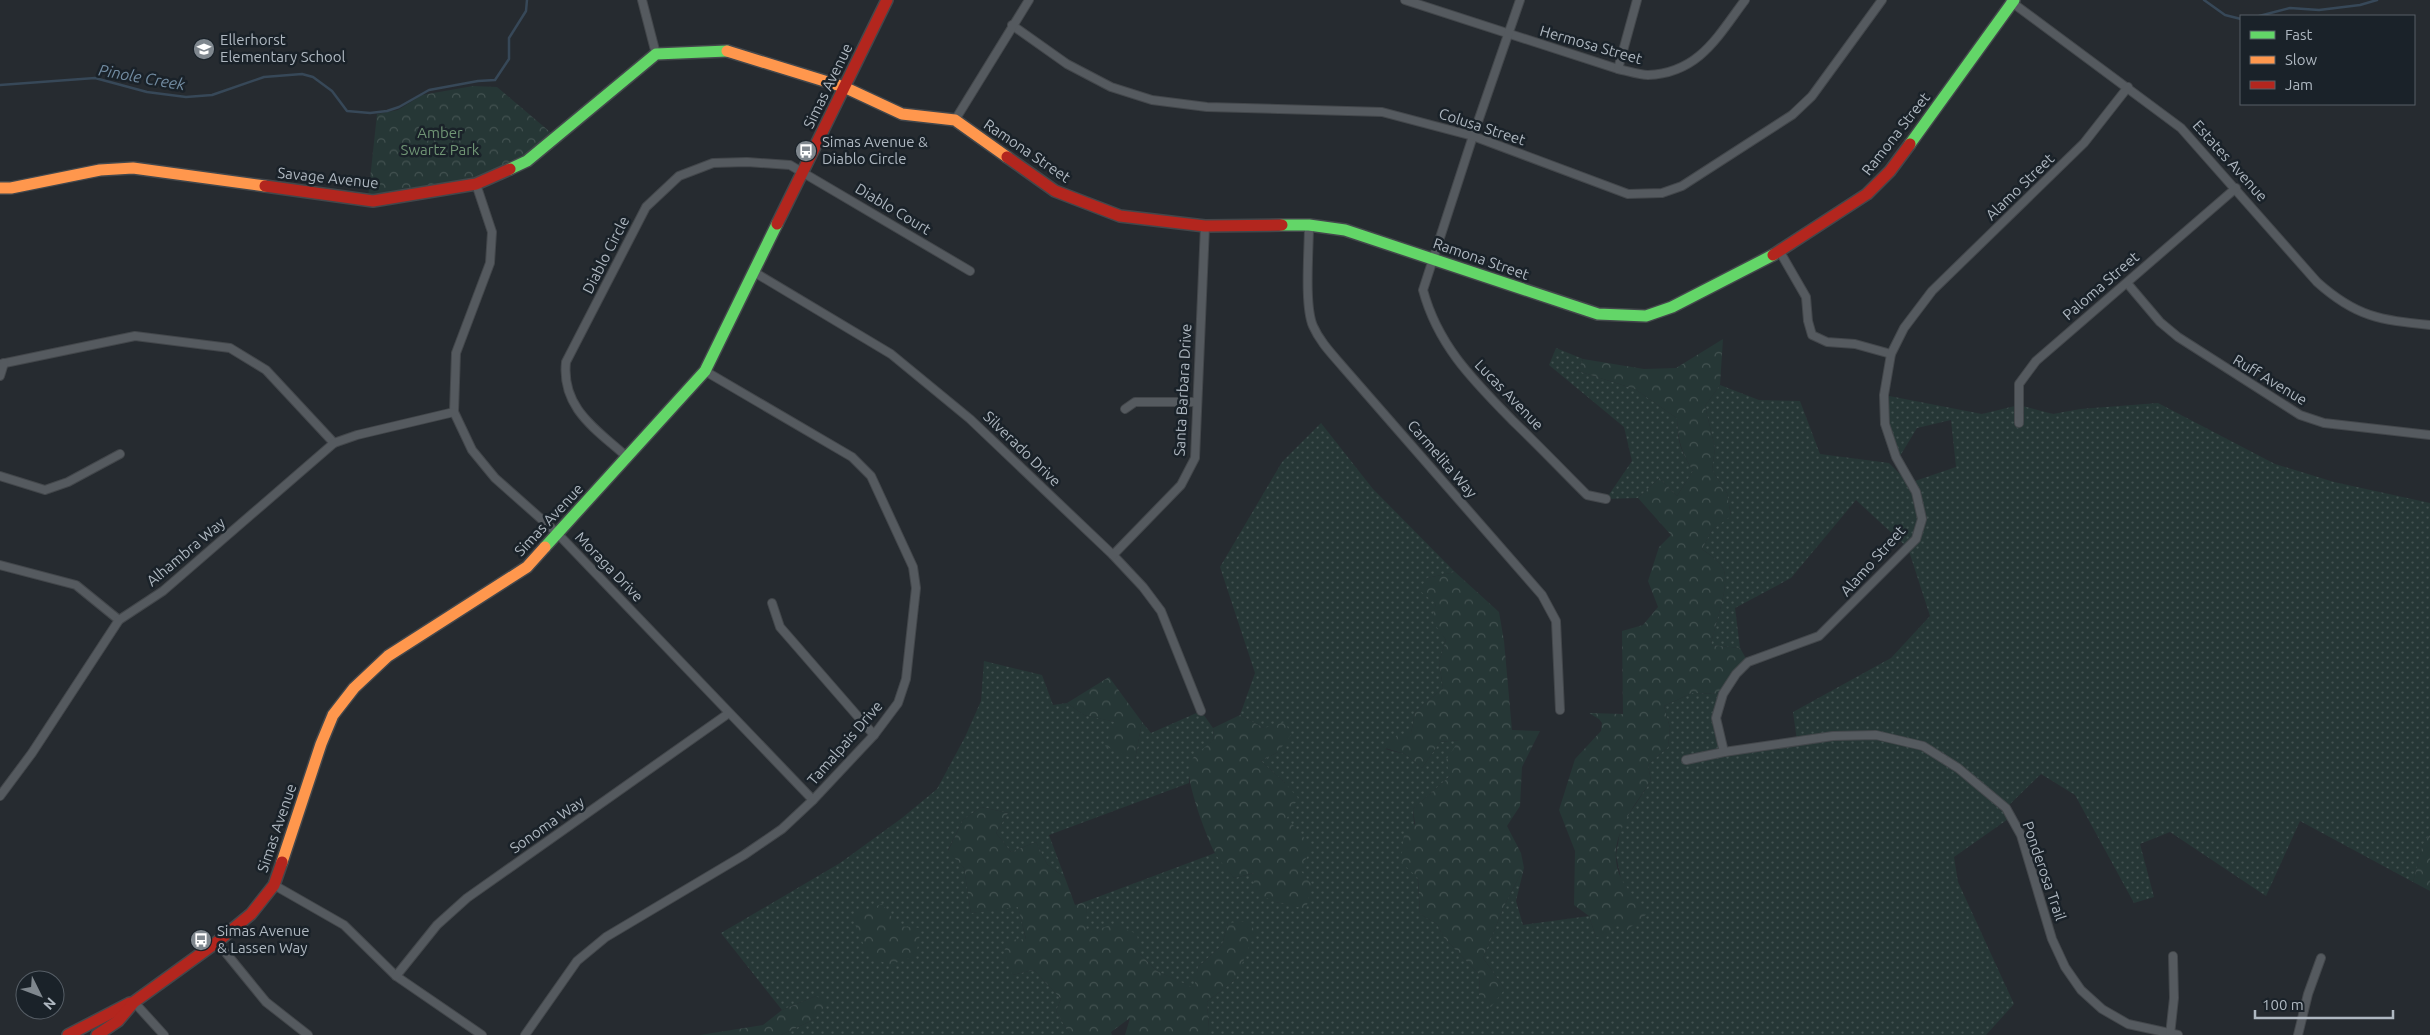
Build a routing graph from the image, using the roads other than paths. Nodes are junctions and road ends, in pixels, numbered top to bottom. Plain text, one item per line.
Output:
1 (642, 0) edge
2 (887, 0) edge
3 (1029, 0) edge
4 (1405, 0) edge
5 (1520, 0) edge
6 (1637, 0) edge
7 (1745, 0) edge
8 (1882, 0) edge
9 (2012, 1) edge
10 (1012, 25) junction
11 (1508, 34) junction
12 (656, 54) junction
13 (1618, 69) junction
14 (844, 87) junction
15 (2128, 87) junction
16 (955, 120) junction
17 (1473, 136) junction
18 (802, 171) junction
19 (476, 184) junction
20 (0, 188) edge
21 (2236, 188) junction
22 (1309, 225) junction
23 (1205, 226) junction
24 (1780, 252) junction
25 (1434, 258) junction
26 (970, 271) dead end
27 (754, 272) junction
28 (2127, 283) junction
29 (2430, 325) edge
30 (1891, 354) junction
31 (2, 363) edge
32 (705, 371) junction
33 (0, 376) edge
34 (1197, 402) junction
35 (1125, 410) dead end
36 (454, 412) junction
37 (2019, 423) dead end
38 (2430, 435) edge
39 (334, 443) junction
40 (120, 454) dead end
41 (627, 457) junction
42 (0, 476) edge
43 (1606, 499) dead end
44 (557, 533) junction
45 (1113, 555) junction
46 (0, 566) edge
47 (772, 603) dead end
48 (119, 620) junction
49 (1560, 710) dead end
50 (1202, 711) dead end
51 (729, 712) junction
52 (874, 735) junction
53 (1724, 752) junction
54 (1686, 760) dead end
55 (0, 796) edge
56 (813, 800) junction
57 (274, 885) junction
58 (217, 942) junction
59 (2173, 956) dead end
60 (2322, 958) dead end
61 (396, 976) junction
62 (134, 1002) junction
63 (68, 1035) edge
64 (96, 1035) edge
65 (164, 1035) edge
66 (308, 1035) edge
67 (482, 1035) edge
68 (525, 1035) edge
69 (2173, 1035) edge
70 (2298, 1035) edge

1 - 12 street
2 - 14 street, Simas Avenue
3 - 10 street
4 - 11 street, Hermosa Street
5 - 11 street, Lucas Avenue
6 - 13 street
7 - 13 street, Hermosa Street
8 - 17 street, Colusa Street
9 - 15 street, Estates Avenue
9 - 24 street, Ramona Street
10 - 16 street
10 - 17 street, Colusa Street
11 - 13 street, Hermosa Street
11 - 17 street, Lucas Avenue
12 - 14 street
12 - 19 street, Savage Avenue
14 - 16 street, Ramona Street
14 - 18 street, Simas Avenue
15 - 21 street, Estates Avenue
15 - 30 street, Alamo Street
16 - 23 street, Ramona Street
17 - 25 street, Lucas Avenue
18 - 26 street, Diablo Court
18 - 27 street, Simas Avenue
18 - 41 street, Diablo Circle
19 - 20 street, Savage Avenue
19 - 36 street, Moraga Drive
21 - 28 street, Paloma Street
21 - 29 street, Estates Avenue
22 - 23 street, Ramona Street
22 - 25 street, Ramona Street
22 - 49 street, Carmelita Way
23 - 34 street, Santa Barbara Drive
24 - 25 street, Ramona Street
24 - 30 street
25 - 43 street, Lucas Avenue
27 - 32 street, Simas Avenue
27 - 45 street, Silverado Drive
28 - 37 street, Paloma Street
28 - 38 street, Ruff Avenue
30 - 53 street, Alamo Street
31 - 33 street
31 - 39 street
32 - 41 street, Simas Avenue
32 - 52 street, Tamalpais Drive
34 - 35 street
34 - 45 street, Santa Barbara Drive
36 - 39 street, Alhambra Way
36 - 44 street, Moraga Drive
39 - 48 street, Alhambra Way
40 - 42 street
41 - 44 street, Simas Avenue
44 - 51 street, Moraga Drive
44 - 57 street, Simas Avenue
45 - 50 street, Silverado Drive
46 - 48 street
47 - 52 street
48 - 55 street, Alhambra Way
51 - 56 street, Moraga Drive
51 - 61 street, Sonoma Way
52 - 56 street, Tamalpais Drive
53 - 54 street, Ponderosa Trail
53 - 69 street, Ponderosa Trail
56 - 68 street, Tamalpais Drive
57 - 58 street, Simas Avenue
57 - 61 street
58 - 62 street, Simas Avenue
58 - 66 street
59 - 69 street
60 - 70 street
61 - 67 street
62 - 63 street, Simas Avenue
62 - 64 street, Simas Avenue
62 - 65 street

